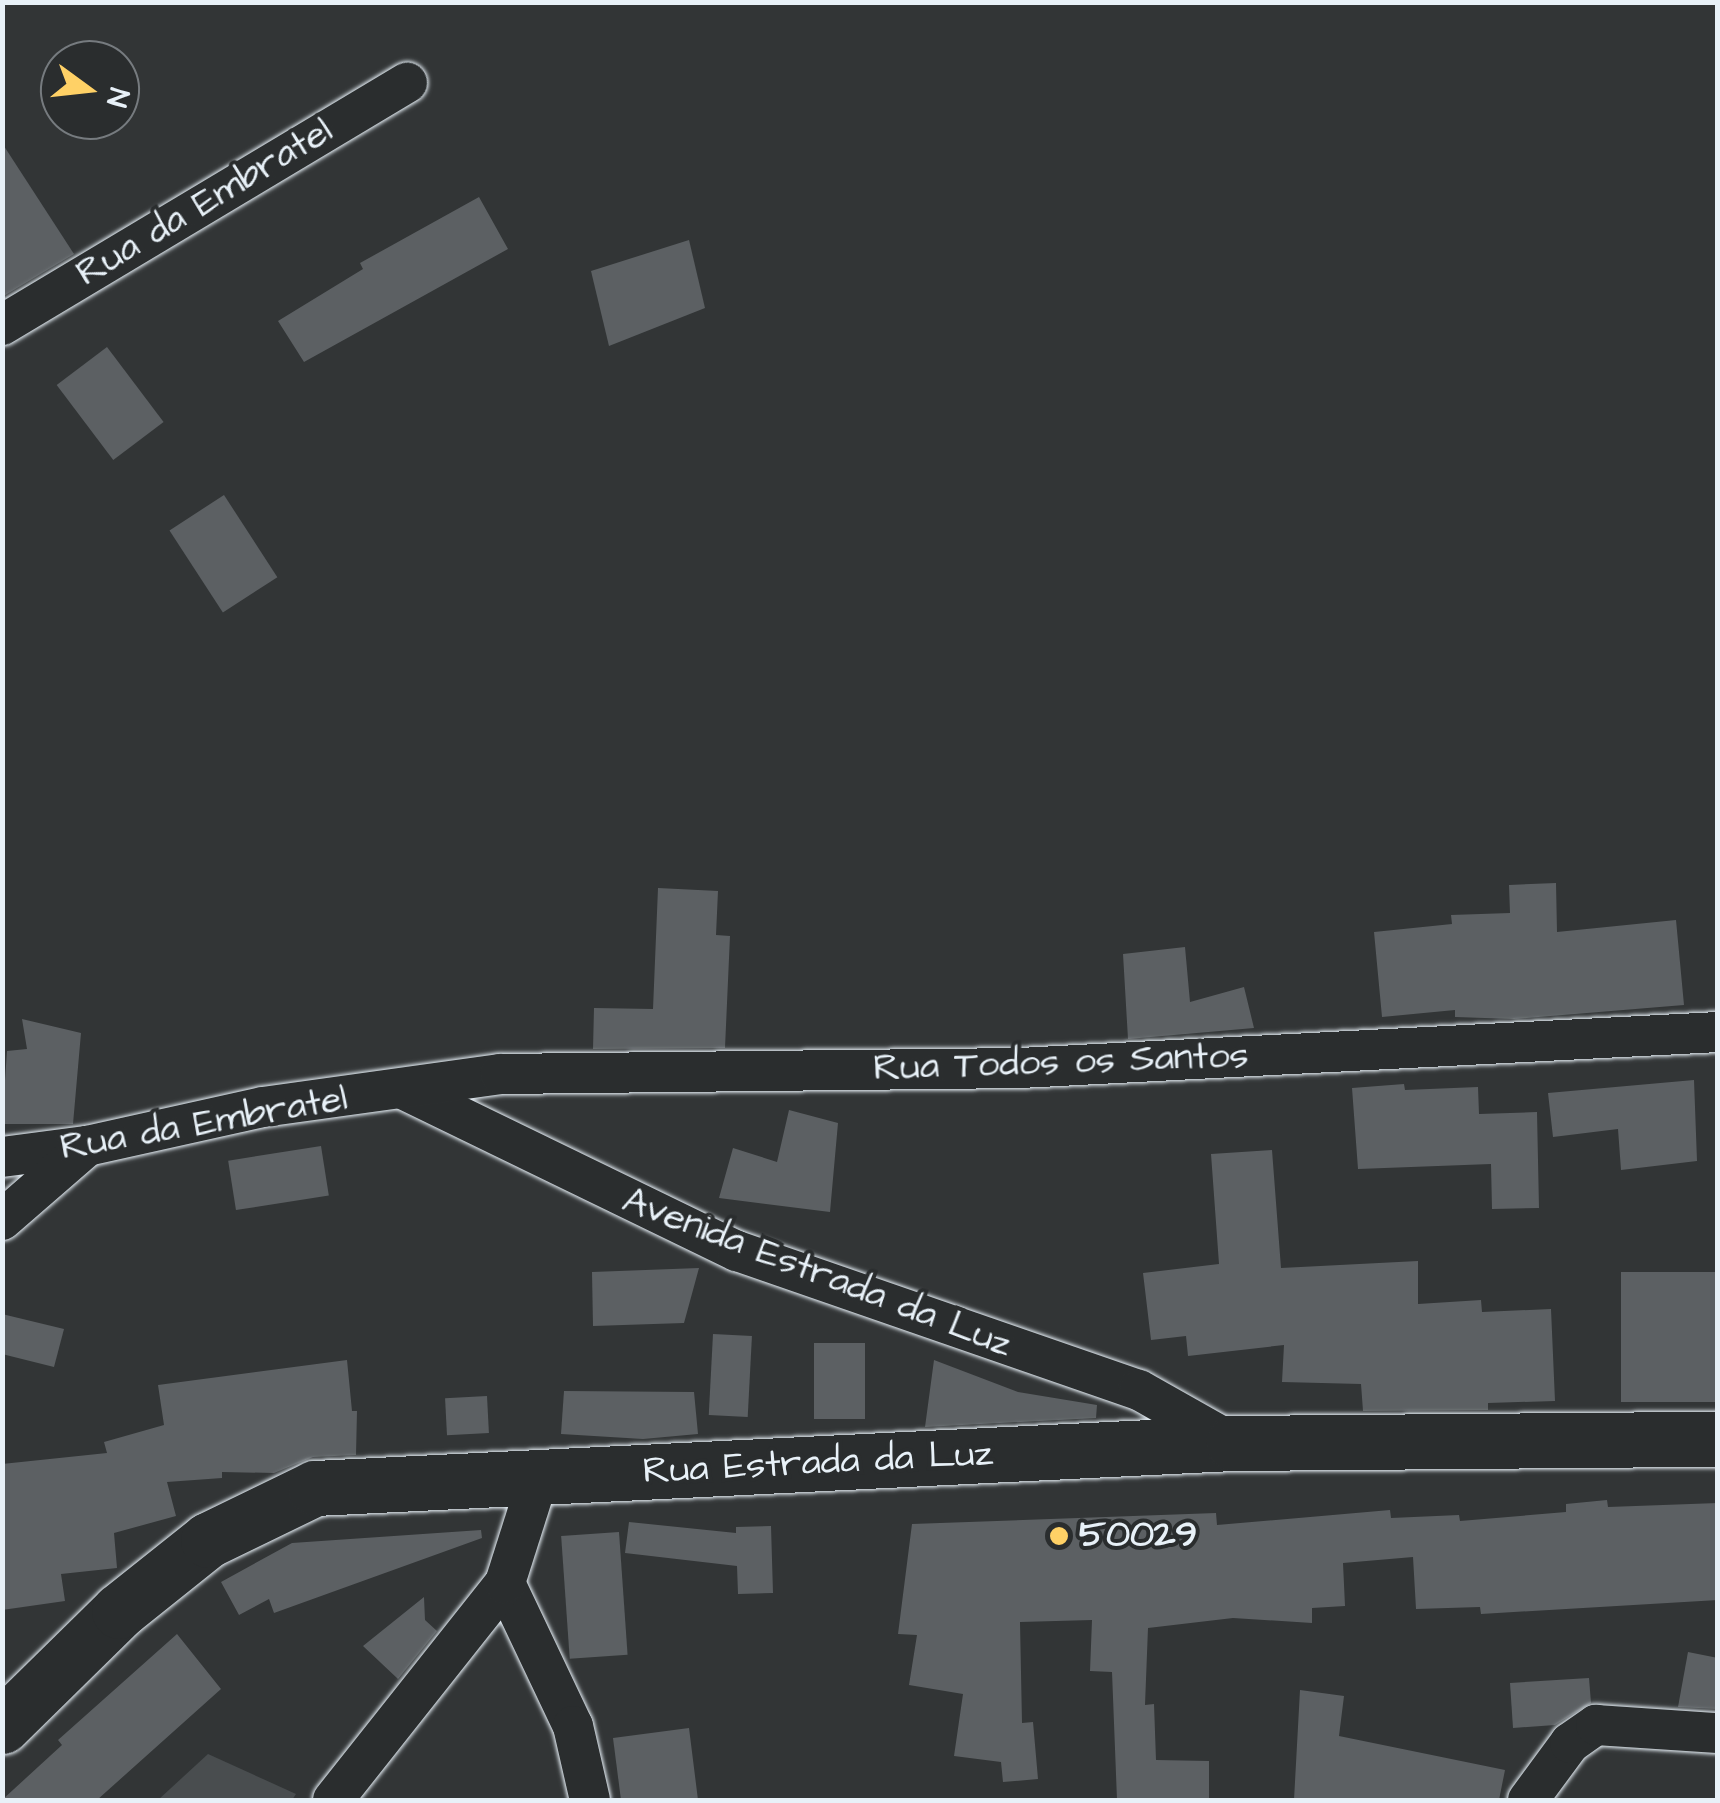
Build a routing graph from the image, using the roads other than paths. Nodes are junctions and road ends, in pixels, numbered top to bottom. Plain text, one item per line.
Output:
1 (407, 83) dead end
2 (2, 324) edge
3 (1718, 1032) edge
4 (405, 1090) junction
5 (87, 1146) junction
6 (2, 1157) edge
7 (2, 1220) edge
8 (1718, 1439) edge
9 (1233, 1444) junction
10 (538, 1476) junction
11 (506, 1583) junction
12 (2, 1726) edge
13 (1718, 1734) edge
14 (333, 1800) edge
15 (590, 1800) edge
16 (1528, 1800) edge

1 - 2 street, Rua da Embratel
3 - 4 street, Rua Todos os Santos
4 - 5 street, Rua da Embratel
4 - 9 street, Avenida Estrada da Luz
5 - 6 street, Rua da Embratel
5 - 7 street
8 - 9 main road, Rua Estrada da Luz
9 - 10 main road, Rua Estrada da Luz
10 - 11 street
10 - 12 main road, Rua Estrada da Luz
11 - 14 street
11 - 15 street
13 - 16 street

